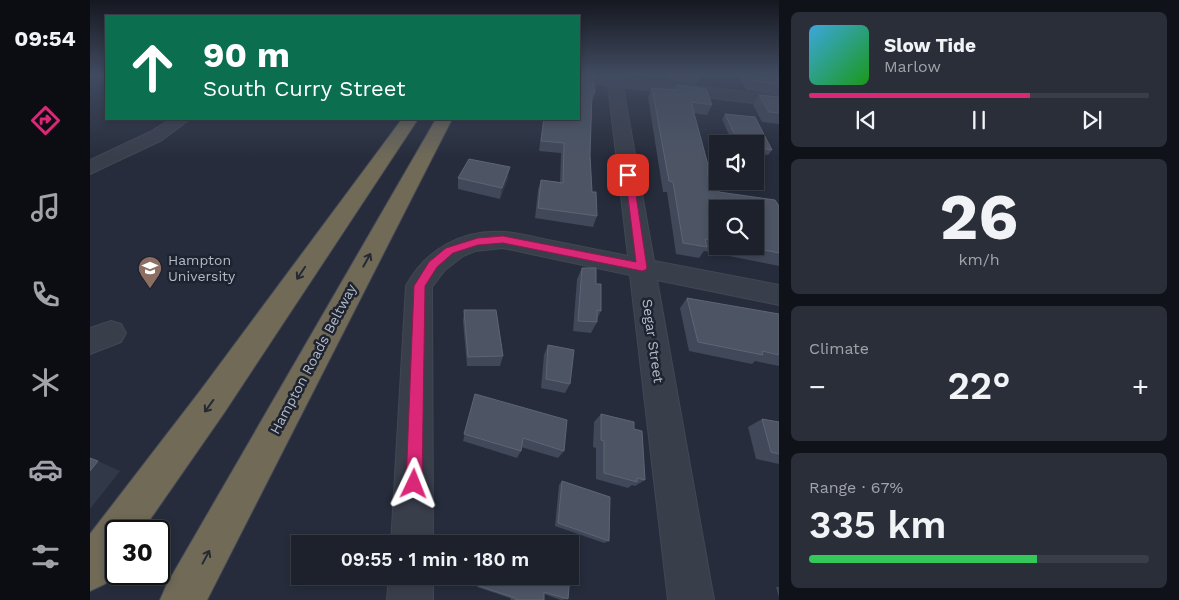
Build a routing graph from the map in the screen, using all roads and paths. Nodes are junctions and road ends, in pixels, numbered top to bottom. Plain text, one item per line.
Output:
1 (618, 103) edge
2 (180, 120) edge
3 (388, 120) edge
4 (409, 120) edge
5 (443, 120) edge
6 (90, 168) edge
7 (338, 220) junction
8 (642, 268) junction
9 (779, 295) edge
10 (126, 520) edge
11 (412, 535) edge
12 (105, 548) edge
13 (90, 569) edge
14 (411, 585) edge
15 (183, 600) edge
16 (410, 600) edge
17 (691, 600) edge

1 - 8 street, Segar Street
2 - 6 street
3 - 7 highway
4 - 7 highway
15 -> 5 highway, Hampton Roads Beltway
7 -> 10 highway
8 - 9 street
8 - 11 street
8 - 17 street, Segar Street
12 - 13 highway
14 - 16 street

